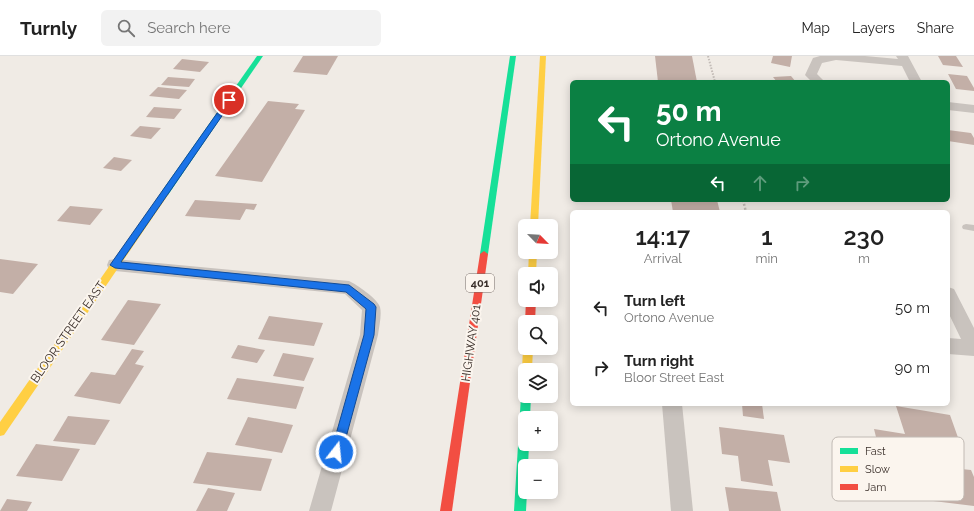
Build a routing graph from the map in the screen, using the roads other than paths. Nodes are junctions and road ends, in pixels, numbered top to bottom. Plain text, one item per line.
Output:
1 (260, 56) edge
2 (513, 56) edge
3 (543, 56) edge
4 (904, 59) edge
5 (817, 80) edge
6 (915, 80) edge
7 (950, 106) edge
8 (974, 109) edge
9 (534, 219) edge
10 (115, 265) junction
11 (950, 298) edge
12 (950, 346) edge
13 (974, 347) edge
14 (526, 403) edge
15 (672, 406) edge
16 (0, 431) edge
17 (320, 511) edge
18 (446, 511) edge
19 (520, 511) edge
20 (682, 511) edge

1 - 10 main road, BLOOR STREET EAST
2 - 18 main road, HIGHWAY 401 / 401
3 - 9 main road
4 - 5 street
4 - 6 street
7 - 8 street
10 - 16 main road, BLOOR STREET EAST
10 - 17 street
11 - 13 street
12 - 13 street
14 - 19 main road
15 - 20 street

